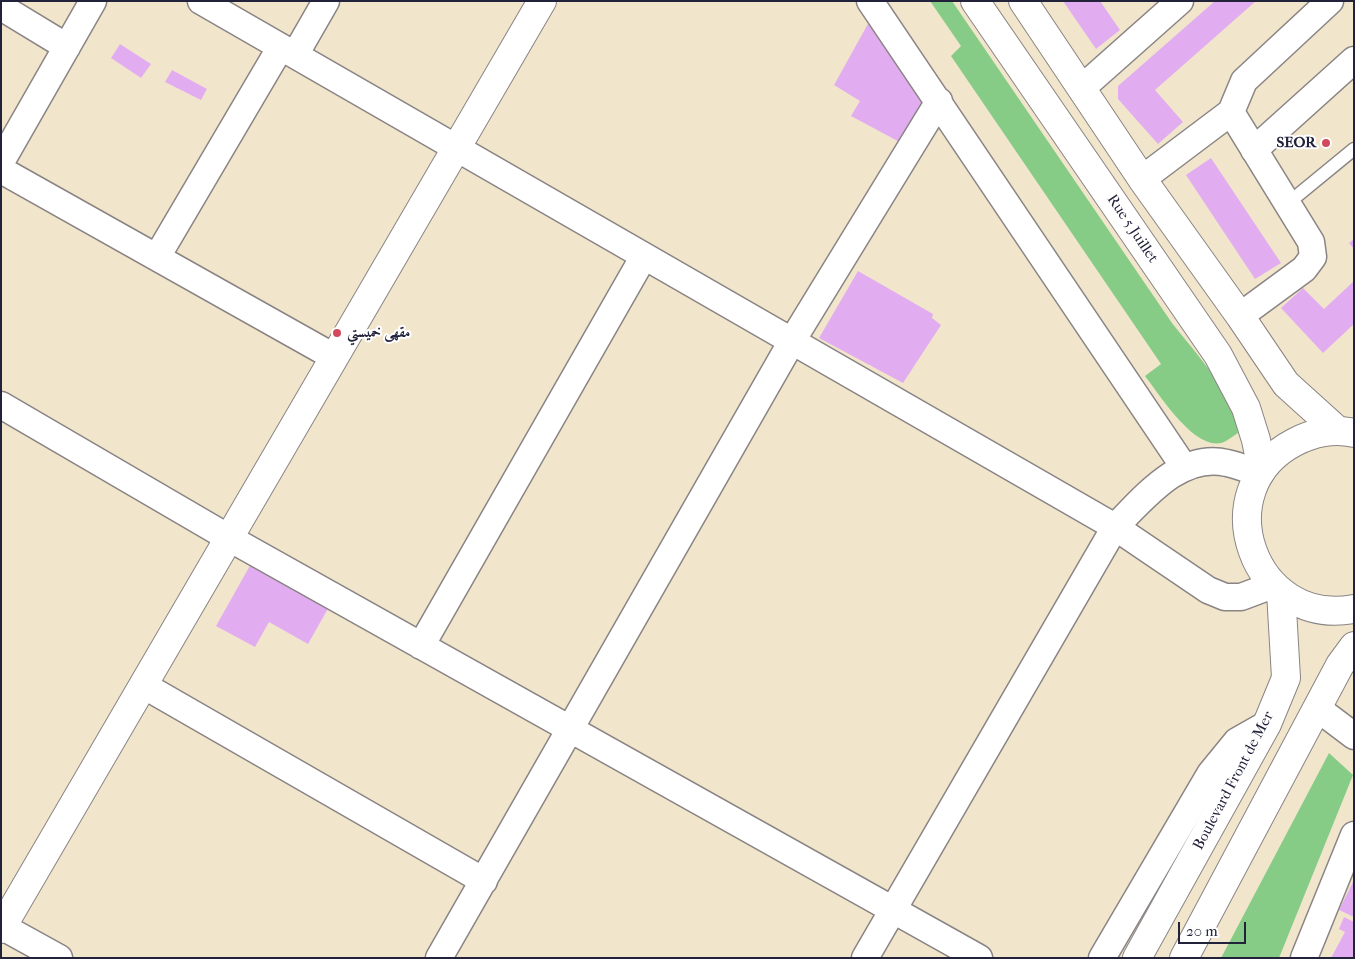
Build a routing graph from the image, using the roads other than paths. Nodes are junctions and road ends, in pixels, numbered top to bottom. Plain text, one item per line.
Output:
1 (93, 1) edge
2 (201, 1) edge
3 (326, 1) edge
4 (542, 1) edge
5 (870, 1) edge
6 (975, 1) edge
7 (1023, 1) edge
8 (1180, 1) edge
9 (1330, 1) edge
10 (1, 8) edge
11 (67, 47) junction
12 (288, 51) junction
13 (1354, 60) edge
14 (1082, 88) junction
15 (939, 102) junction
16 (1231, 112) junction
17 (456, 148) junction
18 (1354, 149) edge
19 (1254, 150) junction
20 (1, 162) edge
21 (1, 170) edge
22 (1142, 179) junction
23 (1287, 204) junction
24 (644, 256) junction
25 (157, 257) junction
26 (1240, 316) junction
27 (792, 341) junction
28 (334, 357) junction
29 (1, 405) edge
30 (1348, 430) edge
31 (1184, 467) junction
32 (1261, 472) junction
33 (1115, 527) junction
34 (229, 538) junction
35 (1277, 589) junction
36 (1354, 609) edge
37 (421, 646) junction
38 (1354, 646) edge
39 (143, 685) junction
40 (1317, 708) junction
41 (1267, 724) junction
42 (571, 730) junction
43 (1354, 736) edge
44 (1354, 835) edge
45 (484, 882) junction
46 (893, 908) junction
47 (2, 927) edge
48 (59, 958) edge
49 (439, 958) edge
50 (865, 958) edge
51 (979, 958) edge
52 (1102, 958) edge
53 (1137, 958) edge
54 (1184, 958) edge
55 (1304, 958) edge

1 - 11 street
2 - 12 street
3 - 12 street
4 - 17 main road
5 - 15 street
6 - 32 main road, Rue 5 Juillet
7 - 14 main road
8 - 14 street
9 - 16 street
10 - 11 street
11 - 20 street
12 - 17 street
12 - 25 street
13 - 19 street
14 - 22 main road
15 - 27 street
15 - 31 street
16 - 19 street
16 - 22 street
17 - 24 street
17 - 28 main road
18 - 23 lane
19 - 23 street
21 - 25 street
22 - 26 main road
23 - 26 street
24 - 27 street
24 - 37 street
25 - 28 street
26 - 30 main road
27 - 33 street
27 - 42 street
28 - 34 main road
29 - 34 street
30 - 32 main road
31 - 32 street
31 - 33 street
32 - 35 main road
33 - 35 street
33 - 46 street
34 - 37 street
34 - 39 main road
35 - 36 main road
35 - 41 main road, Boulevard Front de Mer
37 - 42 street
38 - 40 main road
39 - 45 street
39 - 47 main road
40 - 43 street
40 - 54 main road
41 - 52 street
41 - 53 main road, Boulevard Front de Mer
42 - 45 street
42 - 46 street
44 - 55 street
45 - 49 street
46 - 50 street
46 - 51 street
47 - 48 street

